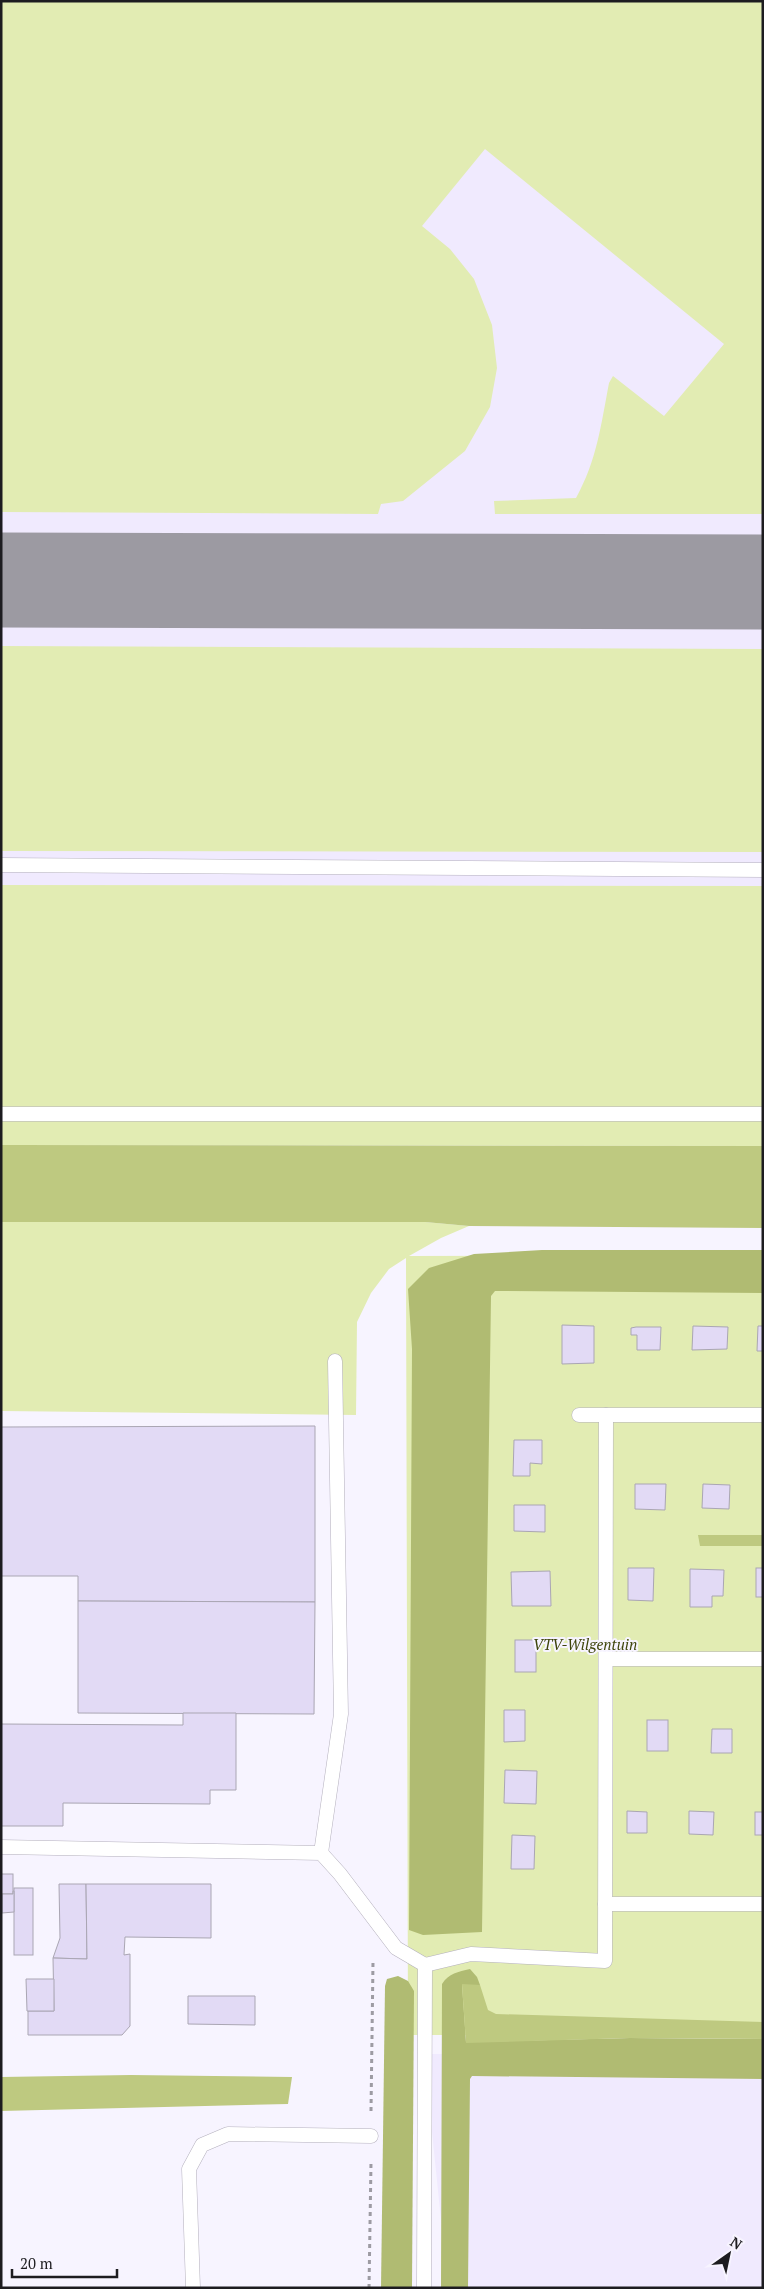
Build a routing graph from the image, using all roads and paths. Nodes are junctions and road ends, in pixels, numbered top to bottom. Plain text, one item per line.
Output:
1 (1, 865) edge
2 (763, 870) edge
3 (1, 1114) edge
4 (763, 1114) edge
5 (335, 1361) dead end
6 (579, 1415) dead end
7 (606, 1415) junction
8 (763, 1415) edge
9 (606, 1659) junction
10 (763, 1659) edge
11 (1, 1847) edge
12 (321, 1853) junction
13 (605, 1904) junction
14 (763, 1904) edge
15 (374, 1921) junction
16 (425, 1966) junction
17 (371, 2136) junction
18 (193, 2288) edge
19 (369, 2288) edge
20 (424, 2288) edge

1 - 2 lane
3 - 4 lane
5 - 12 lane
6 - 7 lane
7 - 8 lane
7 - 9 lane
9 - 10 lane
9 - 13 lane
11 - 12 lane
12 - 15 lane
13 - 14 lane
13 - 16 lane
15 - 16 lane
15 - 17 path
16 - 20 lane
17 - 18 lane
17 - 19 path

